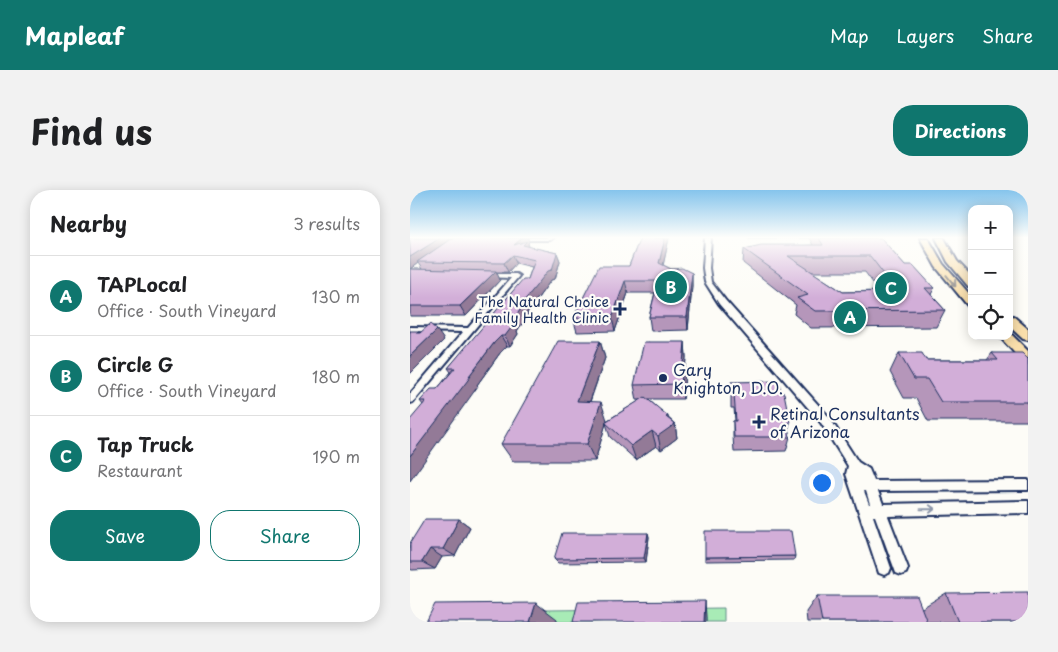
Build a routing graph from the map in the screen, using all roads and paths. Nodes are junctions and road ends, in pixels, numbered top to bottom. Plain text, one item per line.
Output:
1 (707, 258) edge
2 (935, 258) edge
3 (951, 258) edge
4 (478, 275) edge
5 (968, 279) edge
6 (968, 299) edge
7 (1013, 323) edge
8 (410, 329) edge
9 (470, 330) junction
10 (1028, 336) edge
11 (1009, 340) edge
12 (1028, 359) edge
13 (410, 400) edge
14 (854, 466) junction
15 (1028, 485) edge
16 (856, 486) junction
17 (870, 486) junction
18 (1028, 507) edge
19 (872, 510) junction
20 (884, 568) dead end
21 (901, 568) dead end

1 - 14 street
2 -> 6 main road
3 - 5 main road
4 - 9 street
7 - 10 main road
8 - 9 street
9 - 13 street
11 - 12 main road
14 - 16 street
14 - 17 street
15 - 17 street
16 - 17 street
16 - 19 street
17 - 19 street
19 -> 18 street
19 - 20 street
19 - 21 street

